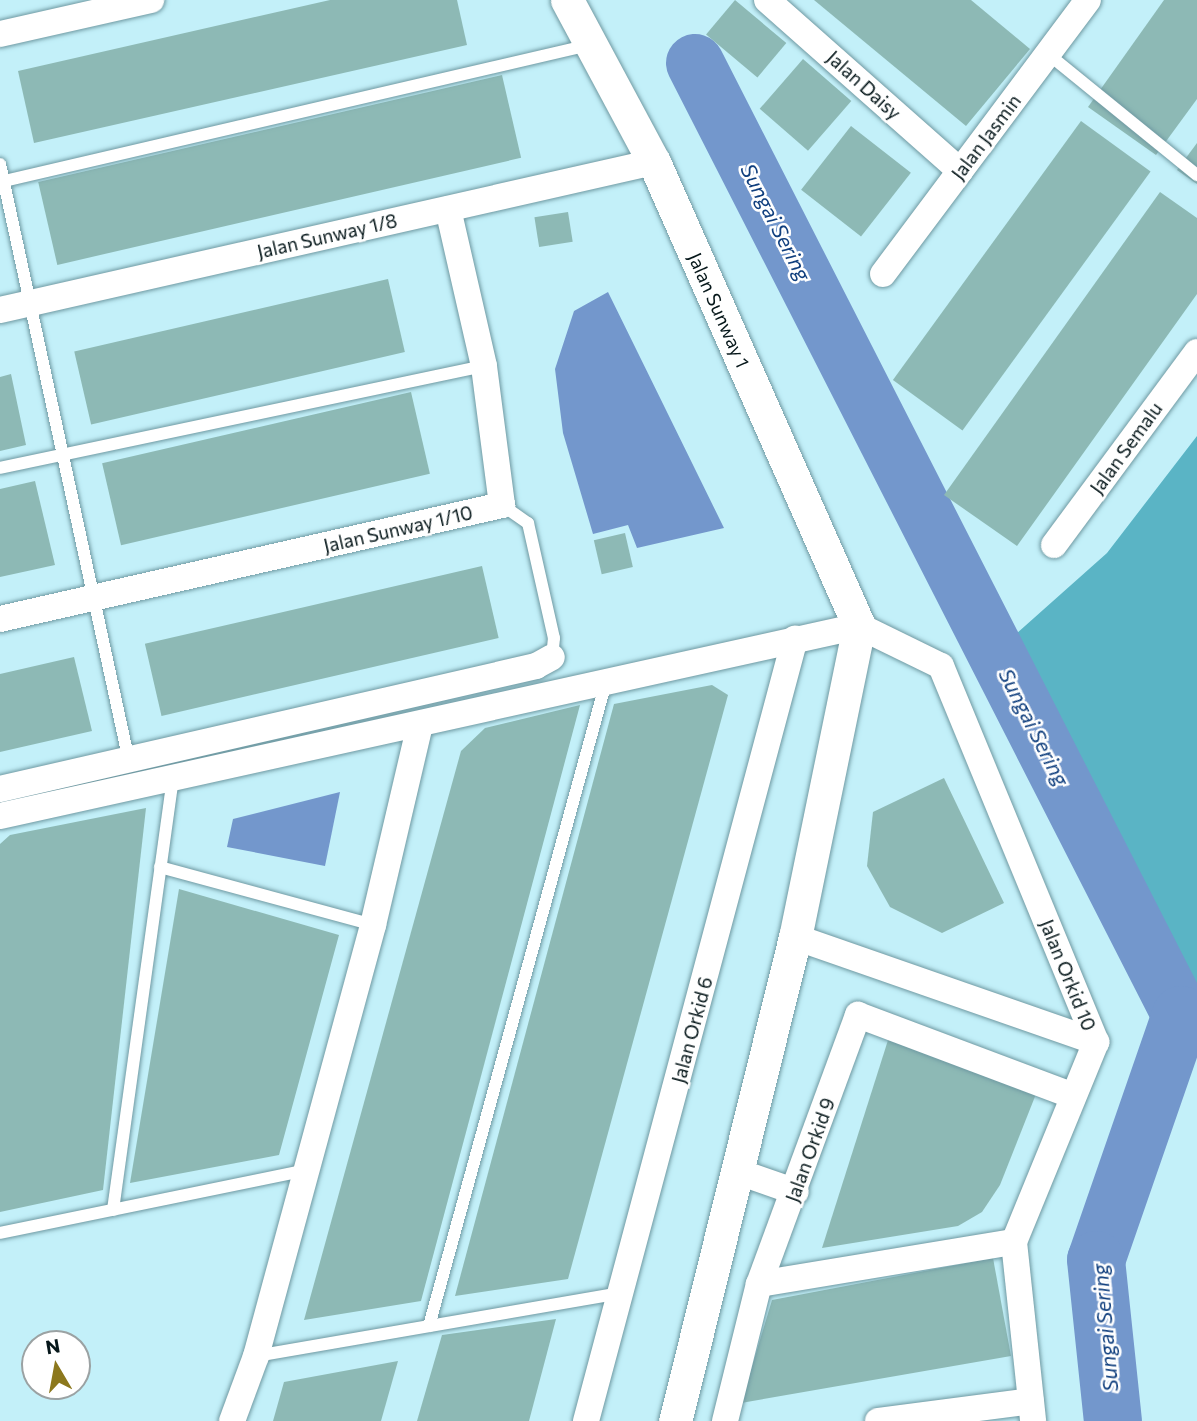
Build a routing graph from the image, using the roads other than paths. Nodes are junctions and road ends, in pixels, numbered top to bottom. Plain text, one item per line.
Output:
1 (151, 0) edge
2 (567, 0) edge
3 (767, 0) edge
4 (1088, 0) edge
5 (0, 34) edge
6 (593, 44) junction
7 (1048, 54) junction
8 (654, 162) junction
9 (0, 164) edge
10 (960, 171) junction
11 (1197, 175) edge
12 (2, 182) edge
13 (448, 209) junction
14 (883, 274) dead end
15 (30, 303) junction
16 (0, 310) edge
17 (1197, 352) edge
18 (484, 366) junction
19 (63, 454) junction
20 (0, 468) edge
21 (502, 505) junction
22 (1054, 545) dead end
23 (94, 598) junction
24 (0, 619) edge
25 (859, 626) junction
26 (795, 638) junction
27 (552, 657) joint
28 (607, 678) junction
29 (420, 724) junction
30 (129, 761) junction
31 (173, 775) junction
32 (0, 789) edge
33 (0, 816) edge
34 (160, 866) junction
35 (373, 925) junction
36 (795, 937) junction
37 (1096, 1042) junction
38 (1073, 1096) junction
39 (307, 1170) junction
40 (739, 1172) junction
41 (796, 1192) junction
42 (113, 1210) junction
43 (0, 1233) edge
44 (1014, 1242) junction
45 (759, 1284) junction
46 (623, 1292) junction
47 (429, 1326) junction
48 (256, 1356) junction
49 (1032, 1411) edge
50 (904, 1419) edge
51 (232, 1421) edge
52 (586, 1421) edge
53 (675, 1421) edge
54 (725, 1421) edge
55 (878, 1421) edge

1 - 5 street
2 - 6 street, Jalan Sunway 1
3 - 10 street, Jalan Daisy
4 - 7 street, Jalan Jasmin
6 - 8 street, Jalan Sunway 1
6 - 12 lane
7 - 10 street, Jalan Jasmin
7 - 11 lane
8 - 13 street, Jalan Sunway 1/8
8 - 25 street, Jalan Sunway 1
9 - 12 lane
10 - 14 street, Jalan Jasmin
12 - 15 lane
13 - 15 street, Jalan Sunway 1/8
13 - 18 street
15 - 16 street, Jalan Sunway 1/8
15 - 19 lane
17 - 22 street, Jalan Semalu
18 - 19 lane
18 - 21 street
19 - 20 lane
19 - 23 lane
21 - 23 street, Jalan Sunway 1/10
21 - 27 lane
23 - 24 street, Jalan Sunway 1/10
23 - 30 lane
25 - 26 street
25 - 36 street
25 - 37 street, Jalan Orkid 10
26 - 28 street
26 - 46 street, Jalan Orkid 6
27 - 30 street
28 - 29 street
28 - 47 lane
29 - 31 street
29 - 35 street
30 - 32 street
31 - 33 street
31 - 34 lane
34 - 35 lane
34 - 42 lane
35 - 39 street
36 - 37 street
36 - 40 street
37 - 38 street, Jalan Orkid 10
38 - 41 street, Jalan Orkid 9
38 - 44 street, Jalan Orkid 10
39 - 42 lane
39 - 48 street
40 - 41 street
40 - 53 street
41 - 45 street, Jalan Orkid 9
42 - 43 lane
44 - 45 street
44 - 49 street, Jalan Orkid 10
45 - 54 street, Jalan Orkid 9
46 - 47 lane
46 - 52 street, Jalan Orkid 6
47 - 48 lane
48 - 51 street
49 - 50 street
50 - 55 street

